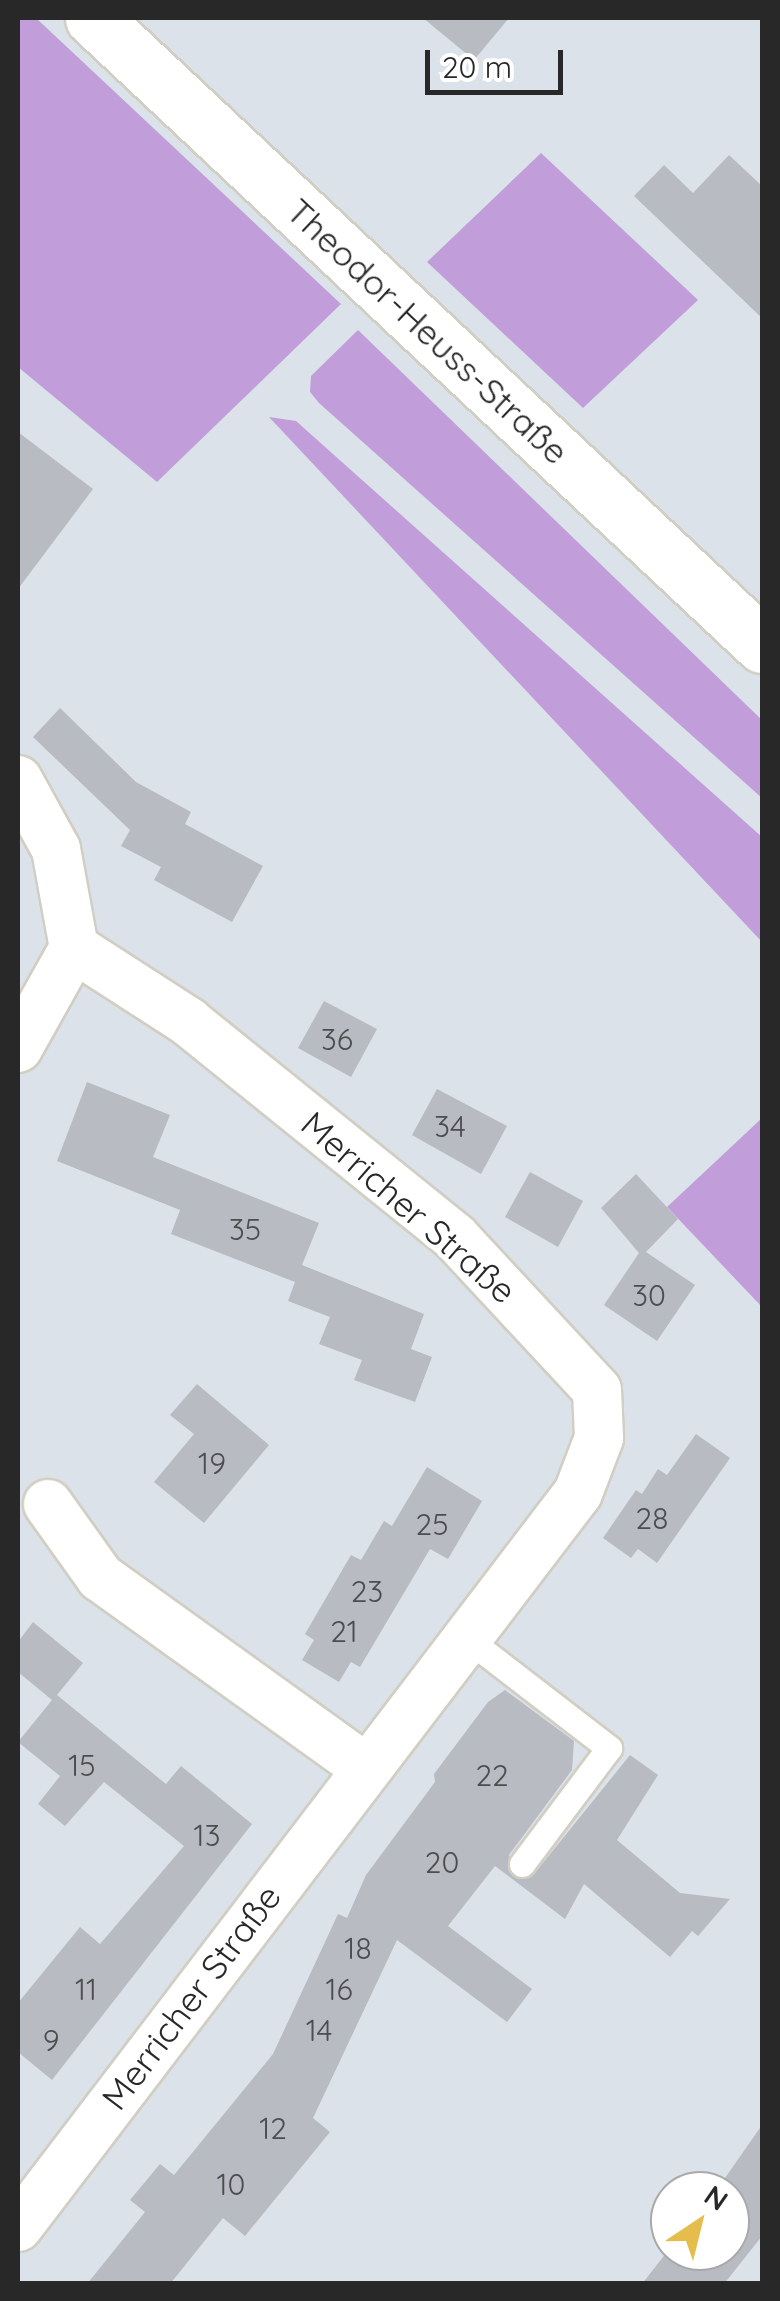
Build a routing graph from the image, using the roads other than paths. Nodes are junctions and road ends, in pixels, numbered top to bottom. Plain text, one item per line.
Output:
1 (93, 18) edge
2 (762, 645) edge
3 (18, 780) edge
4 (74, 948) junction
5 (18, 1048) edge
6 (48, 1504) dead end
7 (465, 1637) junction
8 (364, 1767) junction
9 (522, 1864) dead end
10 (18, 2227) edge

1 - 2 main road, Theodor-Heuss-Straße
3 - 4 street
4 - 5 street
4 - 7 street, Merricher Straße
6 - 8 street
7 - 8 street, Merricher Straße
7 - 9 lane
8 - 10 street, Merricher Straße

